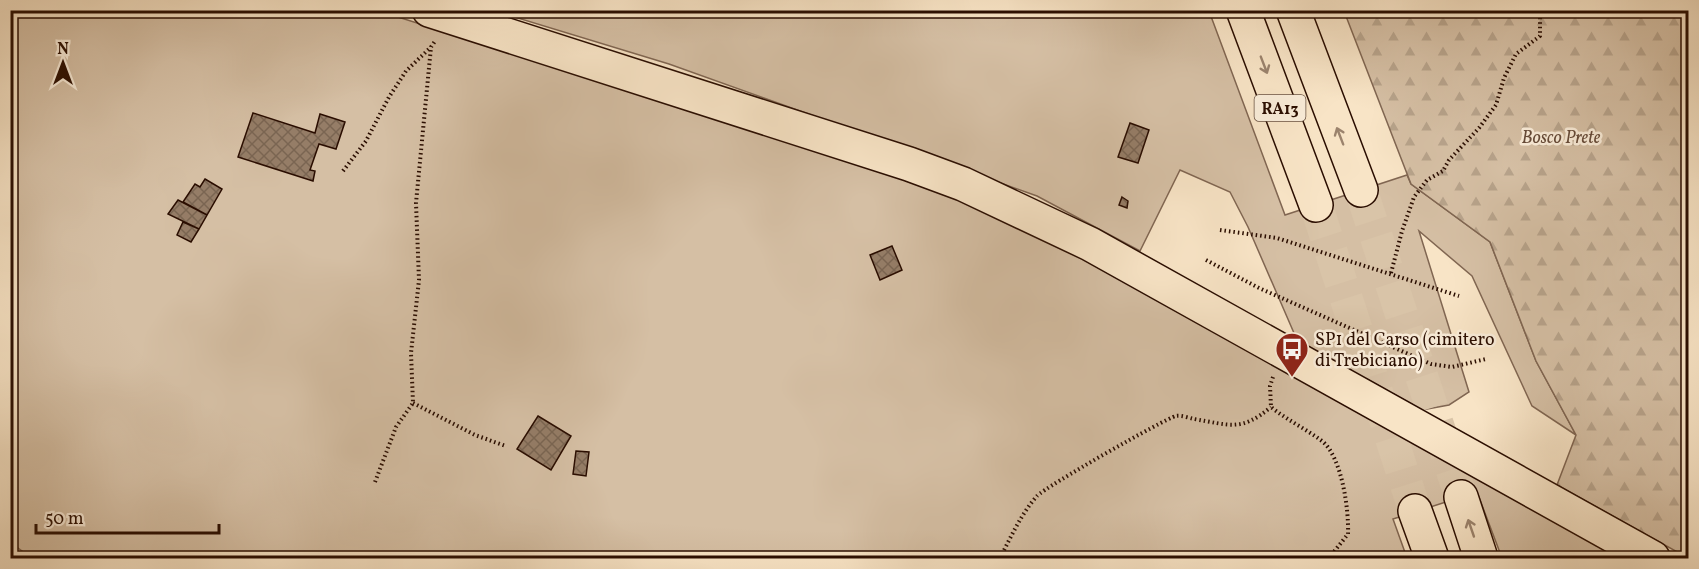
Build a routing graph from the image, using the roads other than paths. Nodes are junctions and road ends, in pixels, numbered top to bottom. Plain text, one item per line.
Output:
1 (1243, 10) edge
2 (1293, 10) edge
3 (439, 14) edge
4 (1361, 190) tunnel mouth
5 (1316, 205) tunnel mouth
6 (1461, 497) tunnel mouth
7 (1415, 512) tunnel mouth
8 (1432, 558) edge
9 (1481, 558) edge
10 (1653, 558) edge

1 -> 5 main road, RA13
4 -> 2 main road, RA13
3 - 10 main road
9 -> 6 main road
7 - 8 main road

